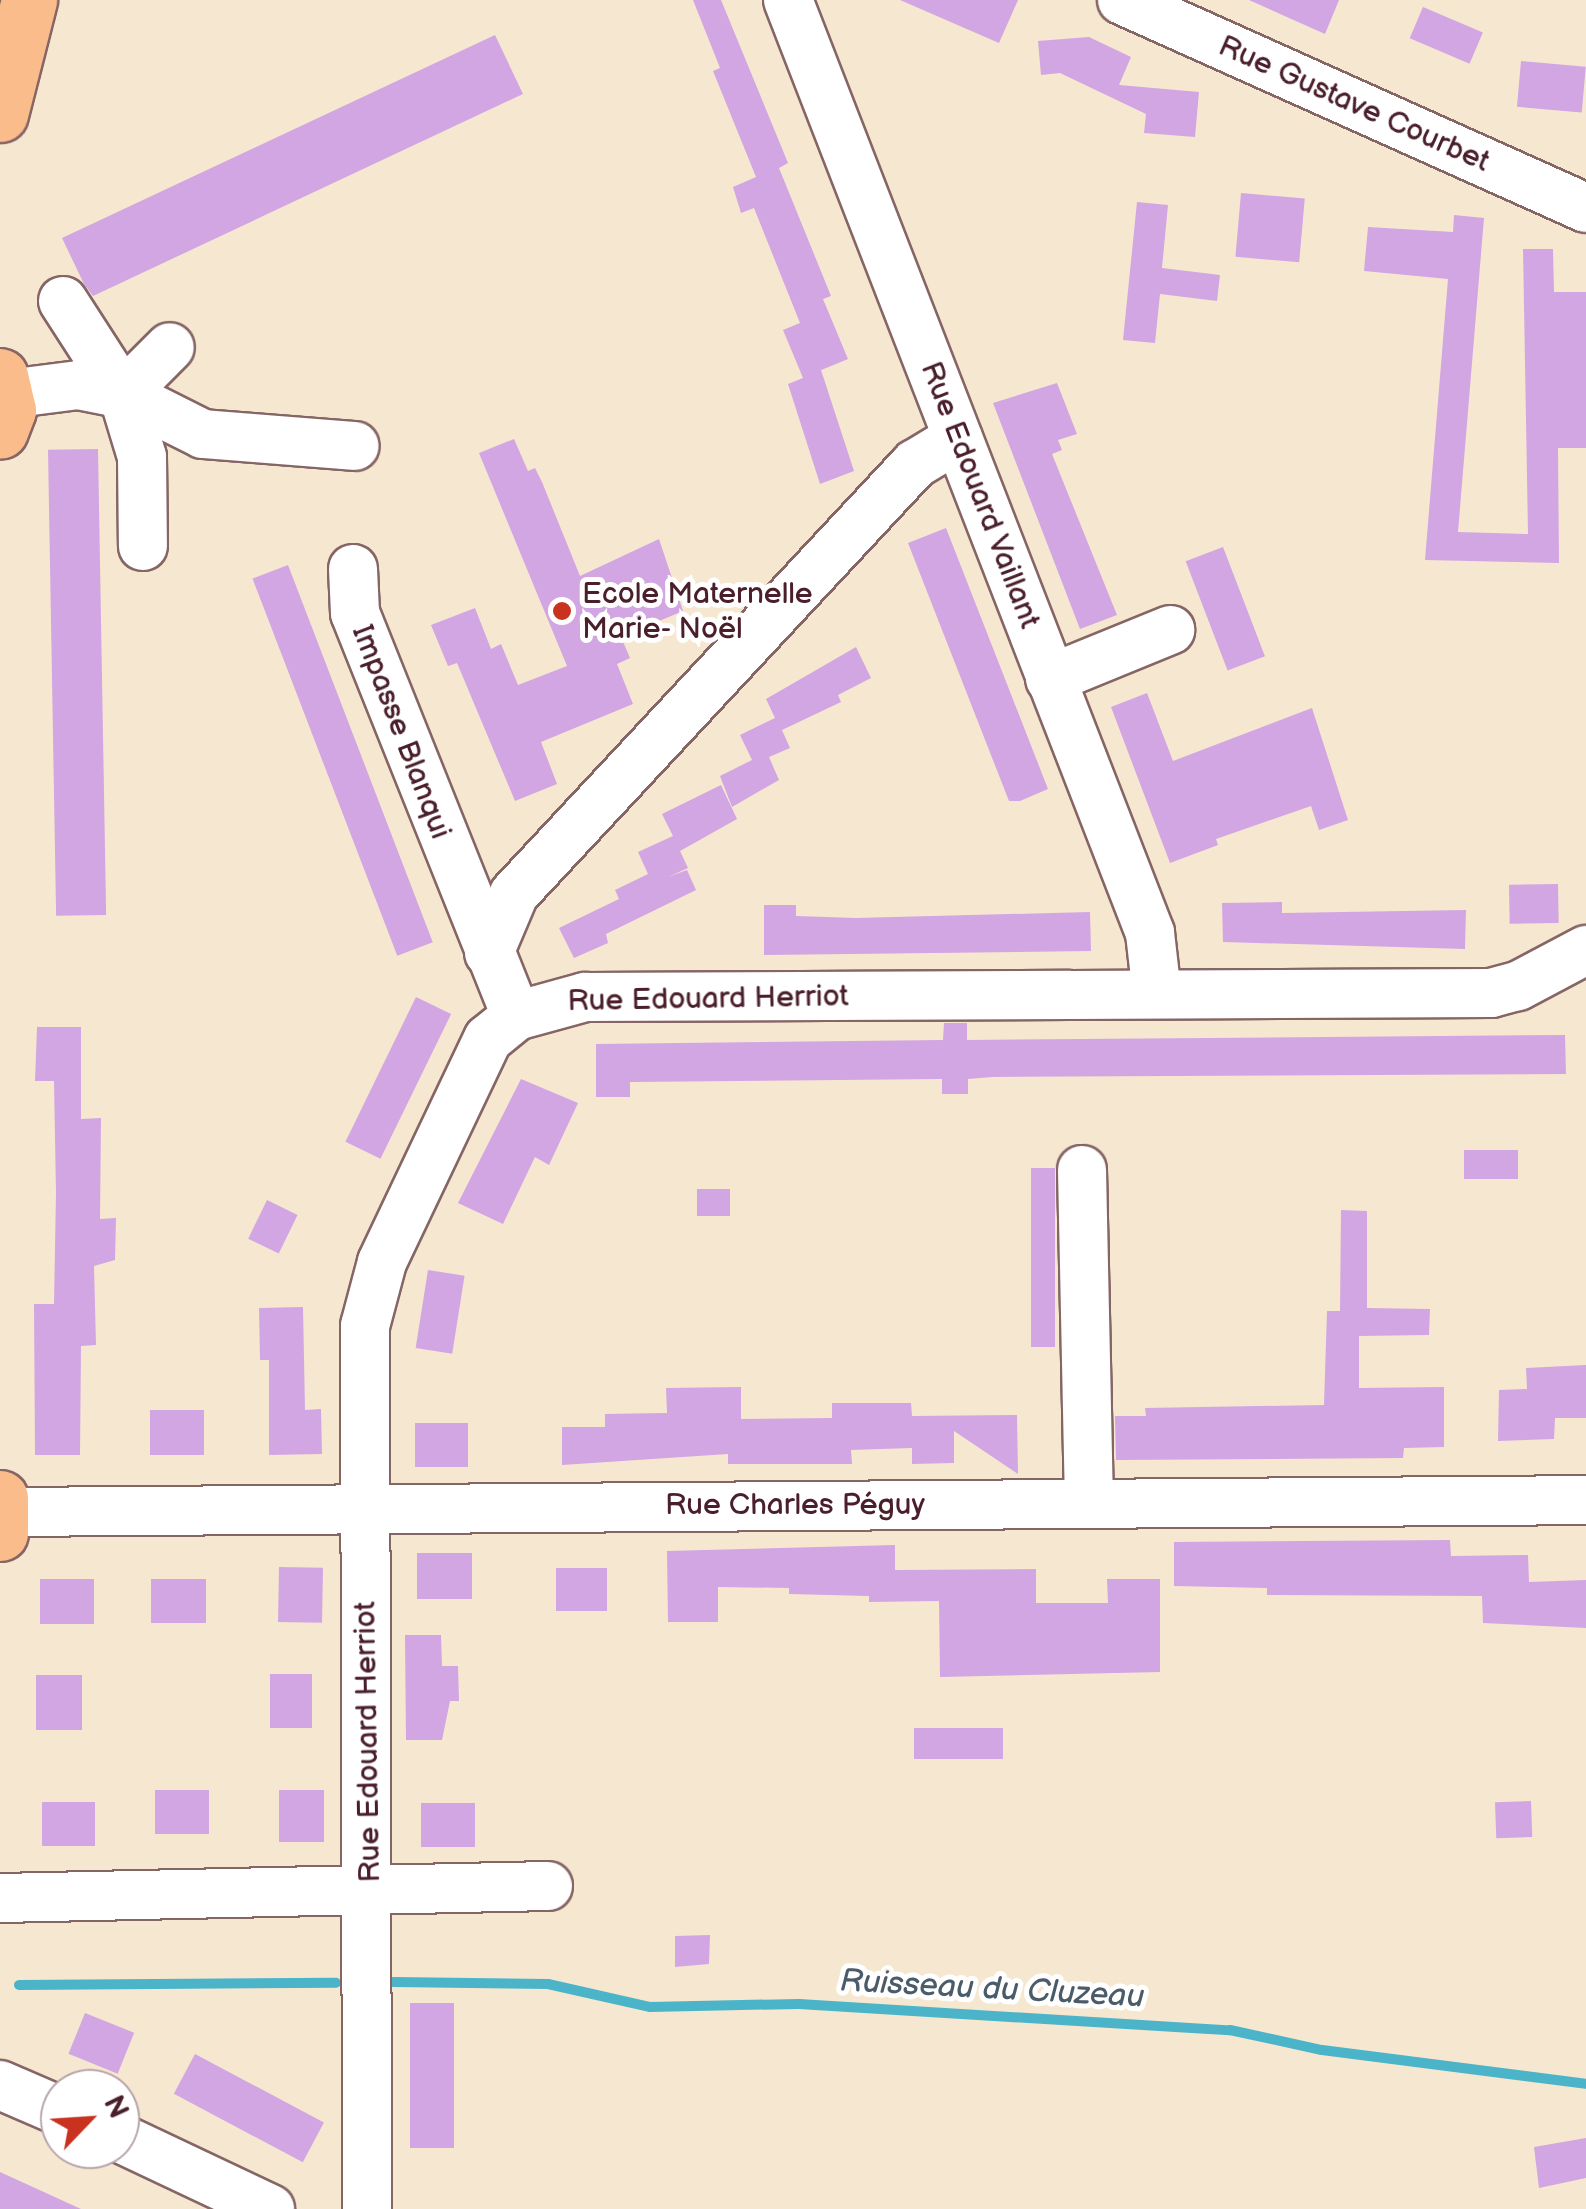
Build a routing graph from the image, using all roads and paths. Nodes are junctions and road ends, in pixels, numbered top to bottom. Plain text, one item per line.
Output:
1 (29, 0) edge
2 (788, 0) edge
3 (1122, 0) edge
4 (0, 114) edge
5 (1586, 208) edge
6 (63, 301) dead end
7 (170, 347) dead end
8 (122, 394) junction
9 (3, 400) edge
10 (958, 438) junction
11 (355, 446) dead end
12 (143, 546) dead end
13 (353, 568) dead end
14 (1170, 630) dead end
15 (1050, 679) junction
16 (463, 893) junction
17 (514, 894) junction
18 (1586, 950) edge
19 (489, 953) junction
20 (1157, 994) junction
21 (516, 1016) junction
22 (1082, 1170) dead end
23 (1586, 1500) edge
24 (1090, 1503) junction
25 (364, 1508) junction
26 (1, 1514) edge
27 (548, 1886) dead end
28 (371, 1888) junction
29 (0, 1898) edge
30 (0, 2085) edge
31 (40, 2102) edge
32 (140, 2147) edge
33 (270, 2209) edge
34 (367, 2209) edge

1 - 4 main road
2 - 10 street, Rue Edouard Vaillant
3 - 5 street, Rue Gustave Courbet
6 - 8 street
7 - 8 street
8 - 9 street
8 - 11 street
8 - 12 street
10 - 15 street, Rue Edouard Vaillant
10 - 17 street
13 - 16 street, Impasse Blanqui
14 - 15 street
15 - 20 street, Rue Edouard Vaillant
16 - 17 street
16 - 19 street, Impasse Blanqui
17 - 19 street
18 - 20 street, Rue Edouard Herriot
19 - 21 street, Impasse Blanqui
20 - 21 street, Rue Edouard Herriot
21 - 25 street, Rue Edouard Herriot
22 - 24 street
23 - 24 street, Rue Charles Péguy
24 - 25 street, Rue Charles Péguy
25 - 26 street, Rue Charles Péguy
25 - 28 street, Rue Edouard Herriot
27 - 28 street
28 - 29 street
28 - 34 street, Rue Edouard Herriot
30 - 31 street
32 - 33 street

